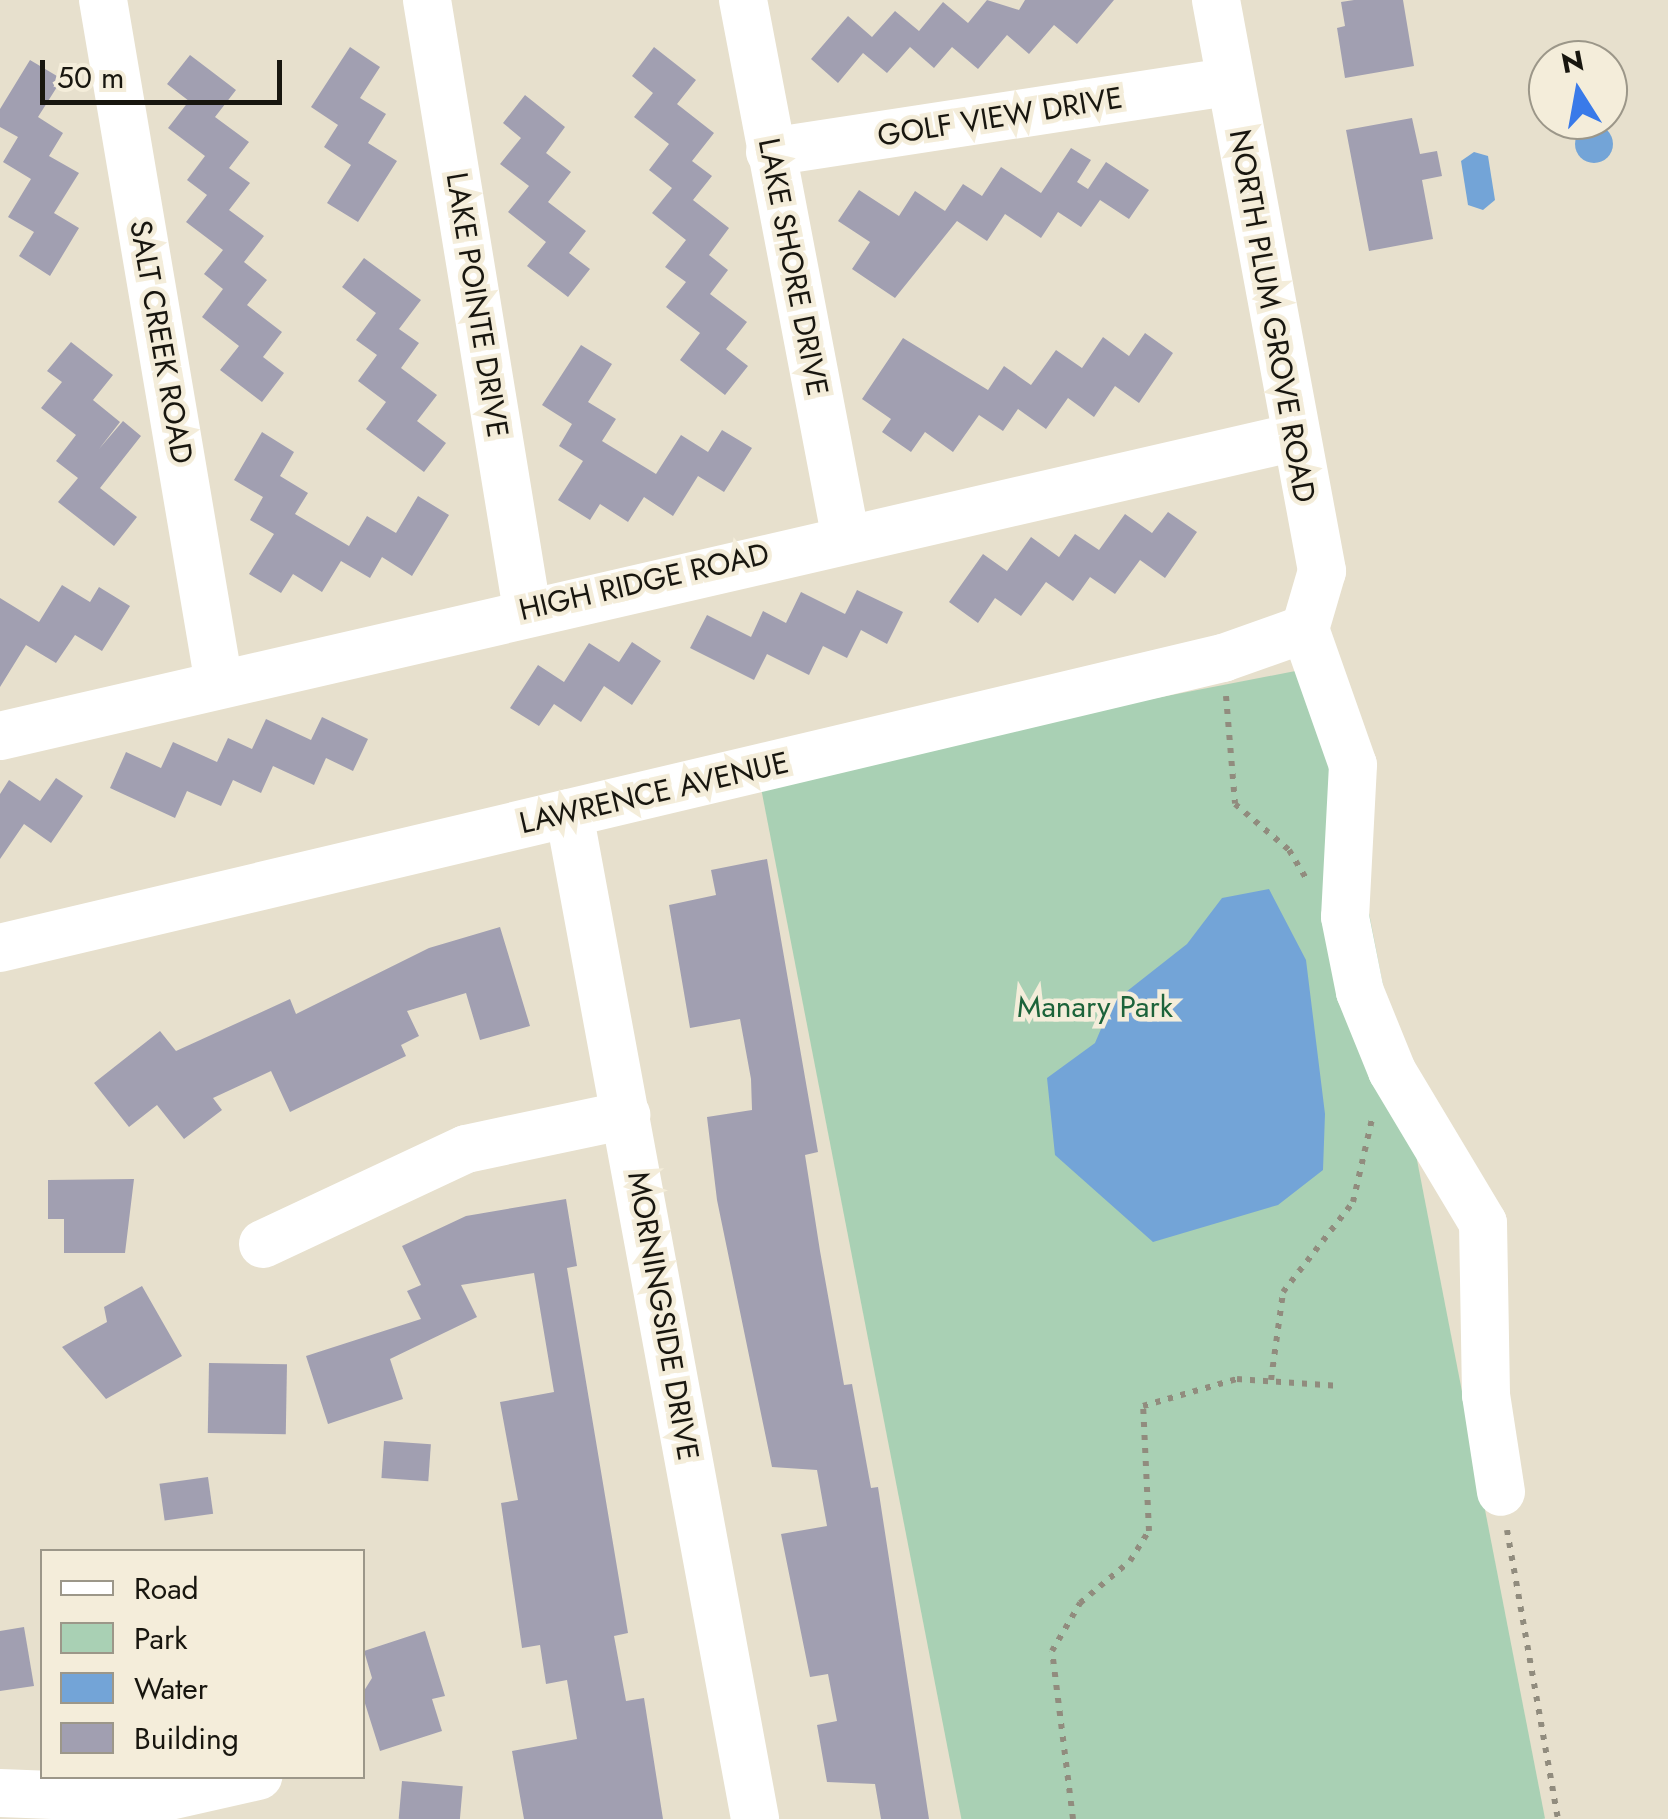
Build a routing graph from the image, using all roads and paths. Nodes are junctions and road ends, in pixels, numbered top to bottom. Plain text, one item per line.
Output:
1 (103, 0) edge
2 (427, 0) edge
3 (742, 0) edge
4 (1216, 0) edge
5 (1229, 82) junction
6 (770, 152) junction
7 (1291, 438) junction
8 (845, 534) junction
9 (527, 610) junction
10 (1305, 629) junction
11 (219, 684) junction
12 (1226, 696) dead end
13 (0, 736) edge
14 (569, 812) junction
15 (1314, 897) dead end
16 (0, 948) edge
17 (1372, 1106) dead end
18 (626, 1115) junction
19 (263, 1244) dead end
20 (1271, 1380) junction
21 (1340, 1386) dead end
22 (1501, 1492) joint
23 (245, 1779) edge
24 (0, 1793) edge
25 (754, 1819) edge
26 (1073, 1819) edge
27 (1558, 1819) edge

1 - 11 street, SALT CREEK ROAD
2 - 9 street, LAKE POINTE DRIVE
3 - 6 street, LAKE SHORE DRIVE
4 - 5 street, NORTH PLUM GROVE ROAD
5 - 6 street, GOLF VIEW DRIVE
5 - 7 street, NORTH PLUM GROVE ROAD
6 - 8 street, LAKE SHORE DRIVE
7 - 8 street, HIGH RIDGE ROAD
7 - 10 street, NORTH PLUM GROVE ROAD
8 - 9 street, HIGH RIDGE ROAD
9 - 11 street, HIGH RIDGE ROAD
10 - 14 street, LAWRENCE AVENUE
10 - 22 street
11 - 13 street, HIGH RIDGE ROAD
12 - 15 path
14 - 16 street, LAWRENCE AVENUE
14 - 18 street, MORNINGSIDE DRIVE
17 - 20 path
18 - 19 street
18 - 25 street, MORNINGSIDE DRIVE
20 - 21 path
20 - 26 path
22 - 27 path
23 - 24 street

